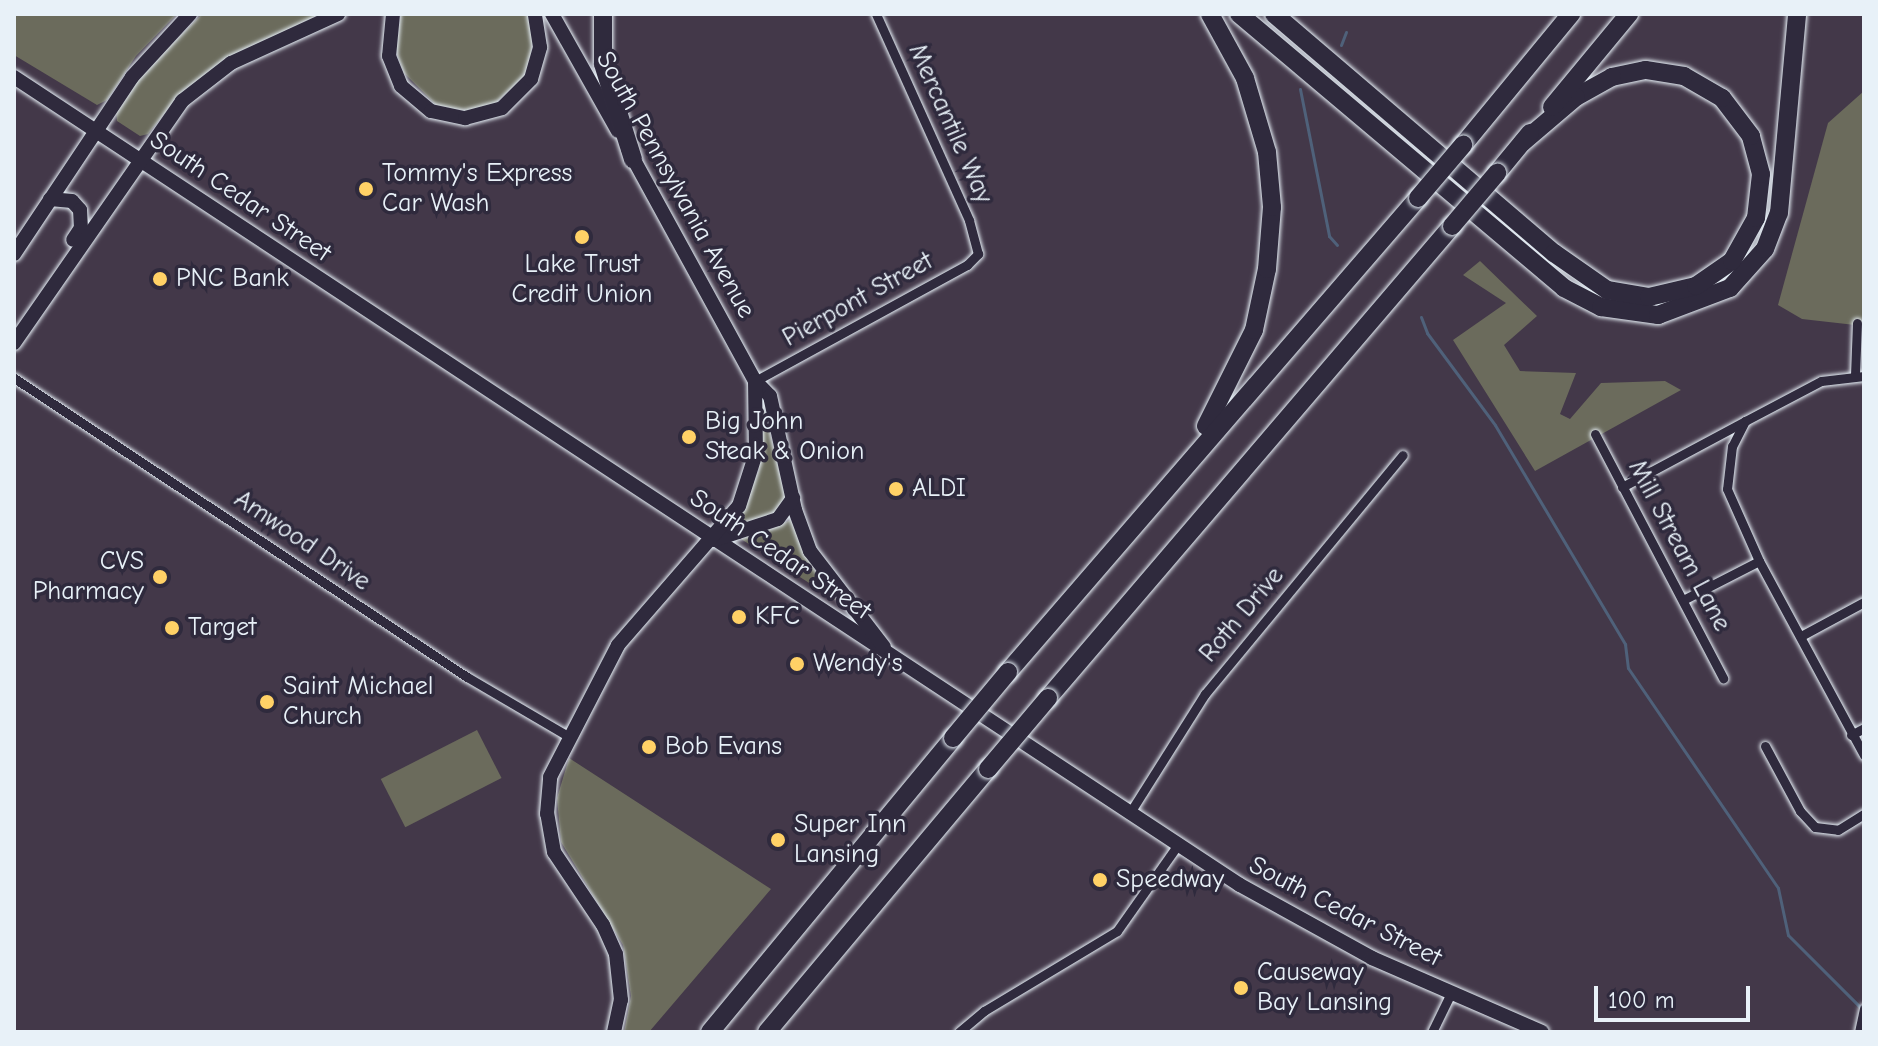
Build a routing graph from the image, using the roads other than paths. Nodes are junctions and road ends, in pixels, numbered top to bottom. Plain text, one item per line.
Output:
1 (190, 14) edge
2 (338, 14) edge
3 (393, 14) edge
4 (535, 14) edge
5 (552, 14) edge
6 (603, 14) edge
7 (876, 14) edge
8 (1210, 14) edge
9 (1239, 14) edge
10 (1274, 14) edge
11 (1571, 14) edge
12 (1629, 14) edge
13 (1797, 14) edge
14 (14, 77) edge
15 (95, 130) junction
16 (1523, 142) junction
17 (138, 158) junction
18 (633, 159) junction
19 (50, 199) junction
20 (14, 254) edge
21 (978, 254) joint
22 (1857, 323) dead end
23 (17, 338) edge
24 (1859, 375) edge
25 (14, 378) edge
26 (755, 381) junction
27 (1745, 421) junction
28 (1595, 434) dead end
29 (1403, 455) dead end
30 (1187, 459) junction
31 (1622, 487) junction
32 (793, 498) junction
33 (714, 540) junction
34 (1759, 561) junction
35 (1683, 600) junction
36 (1864, 602) edge
37 (1801, 636) junction
38 (894, 660) junction
39 (1723, 678) dead end
40 (1864, 728) edge
41 (1851, 735) junction
42 (568, 736) junction
43 (1765, 746) dead end
44 (1864, 755) edge
45 (1129, 814) junction
46 (1864, 814) edge
47 (1177, 846) junction
48 (1451, 993) junction
49 (1864, 1009) edge
50 (614, 1032) edge
51 (710, 1032) edge
52 (767, 1032) edge
53 (959, 1032) edge
54 (1432, 1032) edge
55 (1542, 1032) edge
56 (1859, 1032) edge

1 - 15 main road
2 - 17 main road
3 - 4 main road
5 - 18 main road, South Pennsylvania Avenue
6 - 18 highway
7 - 21 street, Mercantile Way
8 - 30 highway
9 - 13 highway
10 - 16 highway
11 - 30 highway, bridge
12 - 16 highway
14 - 15 main road, South Cedar Street
15 - 17 main road, South Cedar Street
15 - 19 main road
16 - 52 highway, bridge
17 - 23 main road
17 - 33 main road, South Cedar Street
18 - 26 main road, South Pennsylvania Avenue
19 - 20 main road
19 - 23 main road
21 - 26 street, Pierpont Street
22 - 24 street
24 - 27 street
25 - 42 street, Amwood Drive
26 - 32 main road, South Pennsylvania Avenue
26 - 33 main road
27 - 31 street
27 - 34 street
28 - 31 street, Mill Stream Lane
29 - 45 street, Roth Drive
30 - 51 highway, bridge
31 - 35 street, Mill Stream Lane
32 - 33 main road
32 - 38 main road, South Pennsylvania Avenue
33 - 38 main road, South Cedar Street
33 - 42 main road
34 - 35 street
34 - 37 street
35 - 39 street, Mill Stream Lane
36 - 37 street
37 - 41 street
38 - 45 main road, South Cedar Street
40 - 41 street
41 - 44 street
42 - 50 main road
43 - 46 street
45 - 47 main road, South Cedar Street
47 - 48 main road, South Cedar Street
47 - 53 street
48 - 54 street
48 - 55 main road, South Cedar Street
49 - 56 street

